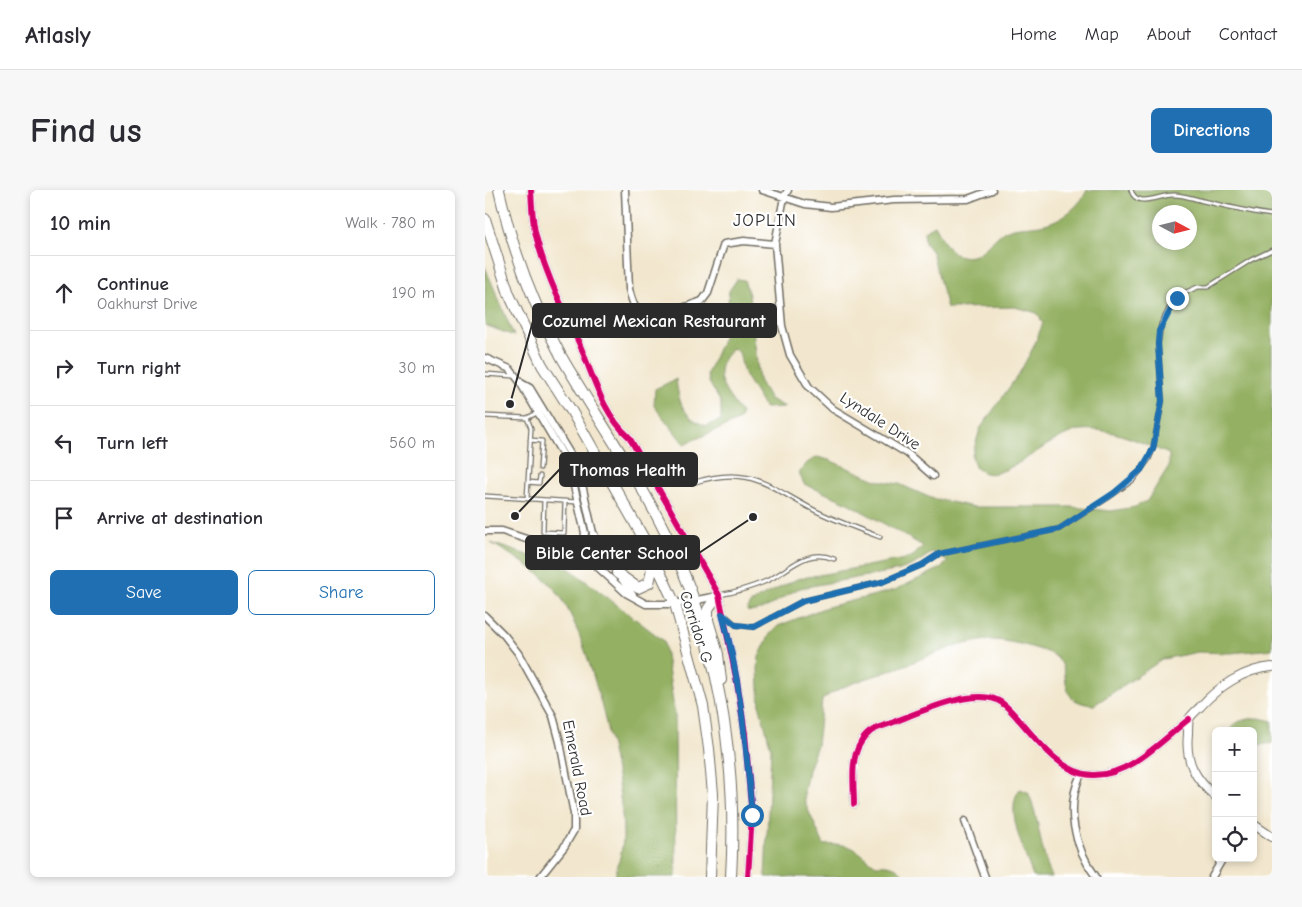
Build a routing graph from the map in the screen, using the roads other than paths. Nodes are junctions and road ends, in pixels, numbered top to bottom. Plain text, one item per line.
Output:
1 (499, 190) edge
2 (531, 190) edge
3 (625, 190) edge
4 (761, 190) edge
5 (788, 190) edge
6 (992, 190) edge
7 (1131, 190) edge
8 (784, 197) junction
9 (1272, 215) edge
10 (485, 219) edge
11 (775, 244) junction
12 (1272, 250) edge
13 (485, 358) edge
14 (485, 374) edge
15 (516, 376) junction
16 (541, 411) junction
17 (485, 416) edge
18 (527, 418) junction
19 (530, 440) junction
20 (540, 468) dead end
21 (540, 476) dead end
22 (933, 476) dead end
23 (528, 482) junction
24 (692, 483) dead end
25 (615, 488) junction
26 (485, 496) edge
27 (527, 499) junction
28 (544, 500) junction
29 (565, 501) junction
30 (578, 502) junction
31 (585, 502) junction
32 (485, 531) edge
33 (593, 532) junction
34 (880, 536) dead end
35 (582, 558) junction
36 (833, 559) dead end
37 (590, 560) junction
38 (617, 573) junction
39 (718, 596) junction
40 (635, 598) junction
41 (695, 602) junction
42 (675, 604) junction
43 (722, 614) junction
44 (485, 616) edge
45 (1272, 668) edge
46 (1189, 719) junction
47 (724, 721) junction
48 (1081, 774) junction
49 (1212, 794) edge
50 (854, 804) dead end
51 (965, 820) dead end
52 (1257, 827) edge
53 (1272, 838) edge
54 (1221, 862) edge
55 (540, 877) edge
56 (710, 877) edge
57 (731, 877) edge
58 (748, 877) edge
59 (985, 877) edge
60 (1096, 877) edge
61 (1212, 877) edge

1 - 41 highway, Corridor G
2 - 39 street
3 - 11 street
4 - 8 street
5 - 8 street, Lyndale Drive
6 - 8 street
7 - 9 lane
8 - 11 street, Lyndale Drive
10 - 25 highway, Corridor G
11 - 22 street, Lyndale Drive
12 - 43 lane
13 - 15 street
14 - 15 lane
15 - 16 street
16 - 18 lane
16 - 30 street
16 - 31 street
17 - 18 lane
18 - 19 lane
19 - 20 lane
19 - 23 lane
21 - 23 lane
23 - 27 lane
24 - 34 lane
25 - 38 highway
25 - 42 highway, Corridor G
26 - 27 lane
27 - 28 lane
28 - 29 lane
28 - 29 lane
29 - 30 lane
30 - 31 lane
30 - 35 street
31 - 33 street
32 - 35 street
33 - 37 street
33 - 38 street
35 - 37 street
36 - 39 lane
37 - 40 street
38 - 40 street
39 - 41 street
39 - 43 street
39 - 47 highway
40 - 42 street
41 - 42 street
41 - 47 highway, Corridor G
42 - 56 highway, Corridor G
43 - 58 street
44 - 55 street, Emerald Road
45 - 46 street
46 - 48 street
46 - 49 street
47 - 57 highway, Corridor G
48 - 50 street
48 - 60 street
51 - 59 street
52 - 53 street
54 - 61 street

